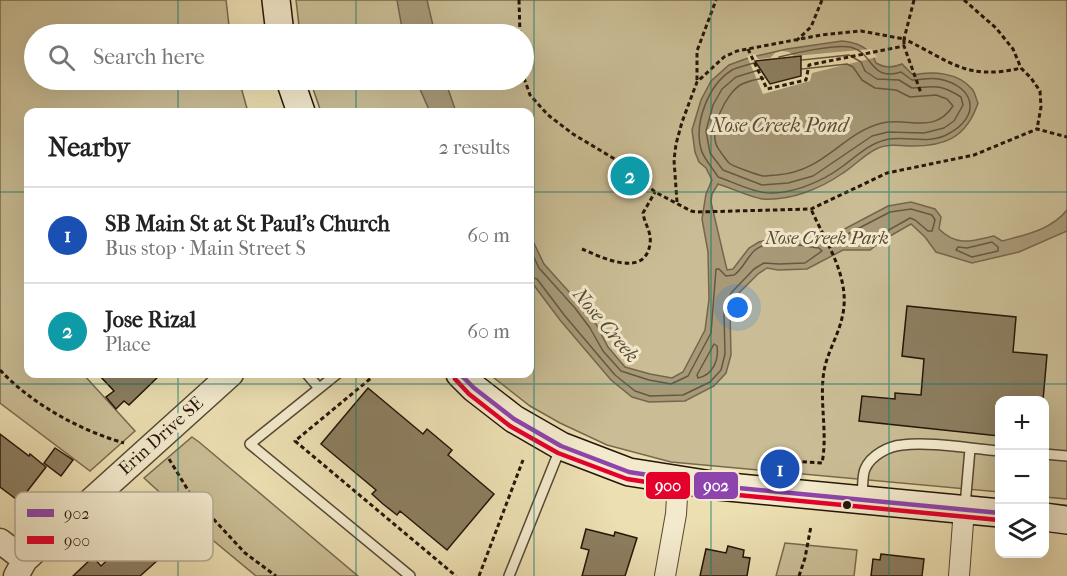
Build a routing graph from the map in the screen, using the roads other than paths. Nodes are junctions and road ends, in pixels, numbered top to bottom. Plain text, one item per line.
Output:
1 (276, 0) edge
2 (279, 24) edge
3 (293, 90) edge
4 (300, 108) edge
5 (227, 378) edge
6 (310, 378) edge
7 (332, 378) edge
8 (464, 378) edge
9 (319, 388) junction
10 (561, 446) junction
11 (970, 448) junction
12 (995, 451) edge
13 (1049, 454) edge
14 (1067, 456) edge
15 (678, 481) junction
16 (101, 492) edge
17 (862, 500) junction
18 (964, 509) junction
19 (995, 513) edge
20 (1049, 518) edge
21 (1067, 520) edge
22 (0, 541) edge
23 (20, 568) edge
24 (410, 576) edge
25 (509, 576) edge
26 (665, 576) edge
27 (959, 576) edge

1 - 2 main road
3 - 4 main road
5 - 16 street, Erin Drive SE
6 - 9 lane
7 - 9 lane
8 - 10 main road
9 - 24 lane
10 - 15 main road
10 - 25 lane
11 - 12 lane
11 - 17 lane
11 - 18 lane
13 - 14 lane
15 - 17 main road
15 - 26 street
17 - 18 main road
18 - 19 main road
18 - 27 street
20 - 21 main road
22 - 23 street

